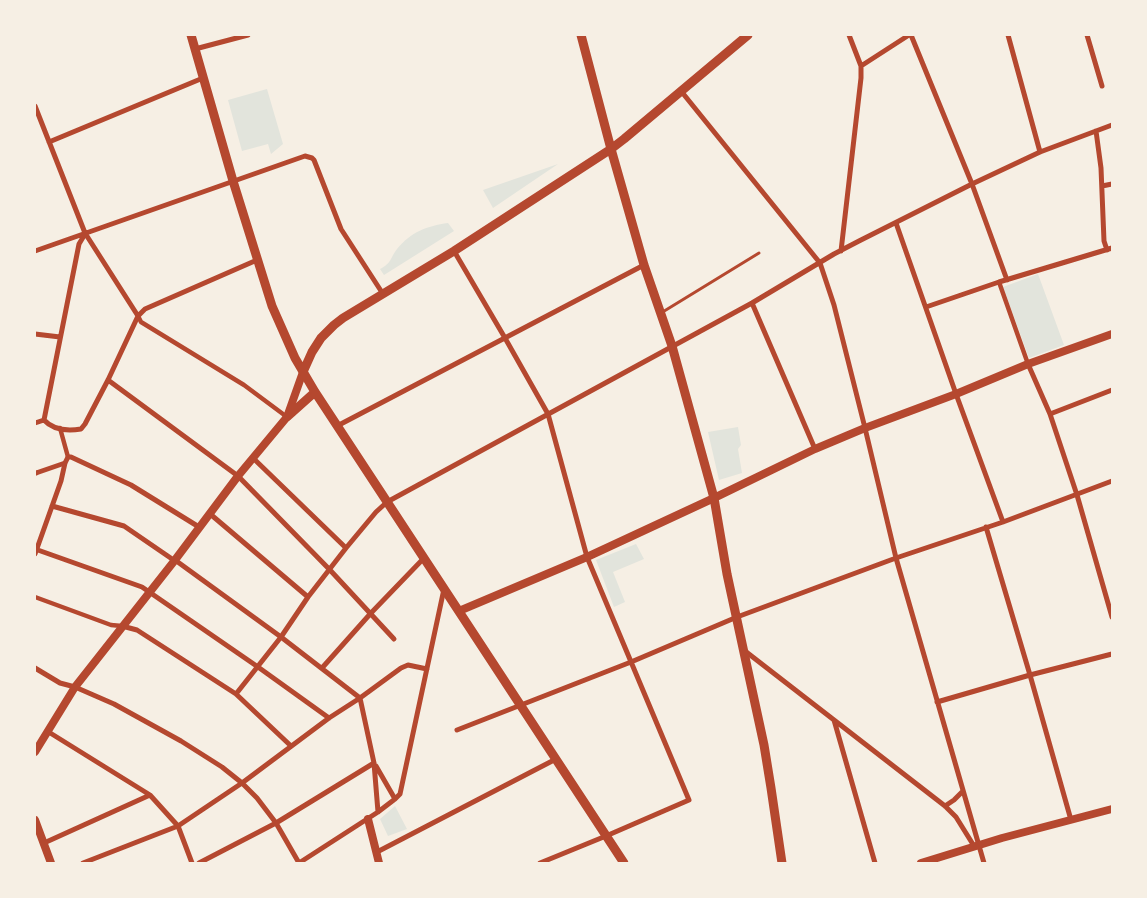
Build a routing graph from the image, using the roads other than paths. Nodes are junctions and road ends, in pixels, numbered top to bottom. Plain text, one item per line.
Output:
1 (191, 35) edge
2 (248, 35) edge
3 (581, 35) edge
4 (748, 35) edge
5 (849, 35) edge
6 (910, 35) edge
7 (1008, 35) edge
8 (1087, 35) edge
9 (195, 49) junction
10 (861, 66) junction
11 (203, 78) junction
12 (1102, 86) dead end
13 (681, 91) junction
14 (35, 108) edge
15 (1112, 125) edge
16 (1096, 131) junction
17 (49, 142) junction
18 (611, 149) junction
19 (1040, 152) junction
20 (233, 181) junction
21 (972, 184) junction
22 (1112, 184) edge
23 (1102, 186) junction
24 (896, 223) junction
25 (85, 233) junction
26 (1109, 249) edge
27 (841, 250) junction
28 (35, 251) edge
29 (454, 251) junction
30 (759, 253) dead end
31 (257, 260) junction
32 (820, 263) junction
33 (644, 265) junction
34 (1007, 280) junction
35 (999, 282) junction
36 (383, 294) junction
37 (752, 303) junction
38 (926, 307) junction
39 (661, 313) junction
40 (138, 316) junction
41 (35, 334) edge
42 (1112, 334) edge
43 (60, 338) junction
44 (505, 338) junction
45 (672, 346) junction
46 (1028, 364) junction
47 (302, 372) junction
48 (108, 380) junction
49 (1112, 390) edge
50 (315, 392) junction
51 (956, 394) junction
52 (548, 414) junction
53 (1050, 414) junction
54 (287, 418) junction
55 (44, 420) junction
56 (35, 423) edge
57 (337, 426) junction
58 (60, 428) junction
59 (865, 428) junction
60 (815, 449) junction
61 (68, 457) junction
62 (253, 458) junction
63 (65, 463) junction
64 (35, 473) edge
65 (238, 476) junction
66 (1112, 481) edge
67 (1077, 494) junction
68 (714, 498) junction
69 (387, 502) junction
70 (52, 506) junction
71 (209, 513) junction
72 (1003, 522) junction
73 (199, 527) junction
74 (986, 527) junction
75 (346, 548) junction
76 (36, 551) edge
77 (587, 557) junction
78 (424, 558) junction
79 (896, 558) junction
80 (175, 560) junction
81 (330, 570) junction
82 (444, 589) junction
83 (150, 591) junction
84 (308, 597) junction
85 (35, 598) edge
86 (459, 611) junction
87 (371, 613) junction
88 (736, 617) junction
89 (1112, 617) edge
90 (122, 626) junction
91 (281, 637) junction
92 (394, 639) dead end
93 (744, 651) junction
94 (1112, 654) edge
95 (631, 662) junction
96 (258, 667) junction
97 (35, 668) edge
98 (322, 668) junction
99 (427, 669) junction
100 (1030, 675) junction
101 (75, 687) junction
102 (236, 694) junction
103 (360, 698) junction
104 (937, 702) junction
105 (520, 705) junction
106 (329, 718) junction
107 (834, 720) junction
108 (457, 730) dead end
109 (47, 731) junction
110 (291, 746) junction
111 (35, 752) edge
112 (556, 758) junction
113 (374, 763) junction
114 (242, 783) junction
115 (963, 791) junction
116 (150, 795) junction
117 (395, 799) junction
118 (944, 806) junction
119 (1112, 809) edge
120 (378, 812) junction
121 (368, 819) junction
122 (1071, 820) junction
123 (35, 822) edge
124 (276, 823) junction
125 (178, 826) junction
126 (606, 836) junction
127 (44, 843) junction
128 (977, 846) junction
129 (377, 852) junction
130 (51, 863) edge
131 (83, 863) edge
132 (192, 863) edge
133 (199, 863) edge
134 (299, 863) edge
135 (379, 863) edge
136 (540, 863) edge
137 (624, 863) edge
138 (782, 863) edge
139 (875, 863) edge
140 (921, 863) edge
141 (984, 863) edge

1 - 9 main road
2 - 9 street
3 - 18 main road
4 - 13 main road
5 - 10 street
6 - 10 street
6 - 21 street
7 - 19 street
8 - 12 street
9 - 11 main road
10 - 27 street
11 - 17 street
11 - 20 main road
13 - 18 main road
13 - 32 street
14 - 17 street
15 - 16 street
16 - 19 street
16 - 23 street
17 - 25 street
18 - 29 main road
18 - 33 main road
19 - 21 street
20 - 25 street
20 - 31 main road
20 - 36 street
21 - 24 street
21 - 34 street
22 - 23 street
23 - 26 street
24 - 27 street
24 - 38 street
25 - 28 street
25 - 40 street
25 - 43 street
26 - 34 street
27 - 32 street
29 - 36 main road
29 - 44 street
30 - 39 lane
31 - 40 street
31 - 47 main road
32 - 37 street
32 - 59 street
33 - 39 main road
33 - 44 street
34 - 35 street
35 - 38 street
35 - 46 street
36 - 47 main road
37 - 45 street
37 - 60 street
38 - 51 street
39 - 45 main road
40 - 48 street
40 - 54 street
41 - 43 street
42 - 46 street
43 - 55 street
44 - 52 street
44 - 57 street
45 - 52 street
45 - 68 main road
46 - 51 street
46 - 53 street
47 - 50 main road
47 - 54 street
48 - 58 street
48 - 65 street
49 - 53 street
50 - 54 main road
50 - 57 main road
51 - 59 street
51 - 72 street
52 - 69 street
52 - 77 street
53 - 67 street
54 - 62 street
55 - 56 street
55 - 58 street
57 - 69 main road
58 - 61 street
59 - 60 street
59 - 79 street
60 - 68 street
61 - 63 street
61 - 73 street
62 - 65 street
62 - 75 street
63 - 64 street
63 - 70 street
65 - 71 street
65 - 81 street
66 - 67 street
67 - 72 street
67 - 89 street
68 - 77 street
68 - 88 main road
69 - 75 street
69 - 78 main road
70 - 76 street
70 - 80 street
71 - 73 street
71 - 84 street
72 - 74 street
73 - 80 street
74 - 79 street
74 - 100 street
75 - 81 street
76 - 83 street
77 - 86 street
77 - 95 street
78 - 82 main road
78 - 87 street
79 - 88 street
79 - 104 street
80 - 83 street
80 - 91 street
81 - 84 street
81 - 87 street
82 - 86 main road
82 - 99 street
83 - 90 street
83 - 96 street
84 - 91 street
85 - 90 street
86 - 105 main road
87 - 92 street
87 - 98 street
88 - 93 main road
88 - 95 street
90 - 101 street
90 - 102 street
91 - 96 street
91 - 98 street
93 - 107 street
93 - 138 main road
94 - 100 street
95 - 105 street
95 - 126 street
96 - 102 street
96 - 106 street
97 - 101 street
98 - 103 street
99 - 103 street
99 - 117 street
100 - 104 street
100 - 122 street
101 - 109 street
101 - 114 street
102 - 110 street
103 - 106 street
103 - 113 street
104 - 115 street
105 - 108 street
105 - 112 main road
106 - 110 street
107 - 118 street
107 - 139 street
109 - 111 street
109 - 116 street
110 - 114 street
112 - 126 main road
112 - 129 street
113 - 117 street
113 - 120 street
113 - 124 street
114 - 124 street
114 - 125 street
115 - 118 street
115 - 128 street
116 - 125 street
116 - 127 street
117 - 120 street
118 - 128 street
119 - 122 street
120 - 121 street
121 - 129 street
121 - 134 street
122 - 128 street
123 - 127 street
124 - 133 street
124 - 134 street
125 - 131 street
125 - 132 street
126 - 136 street
126 - 137 main road
127 - 130 street
128 - 140 street
128 - 141 street
129 - 135 street

